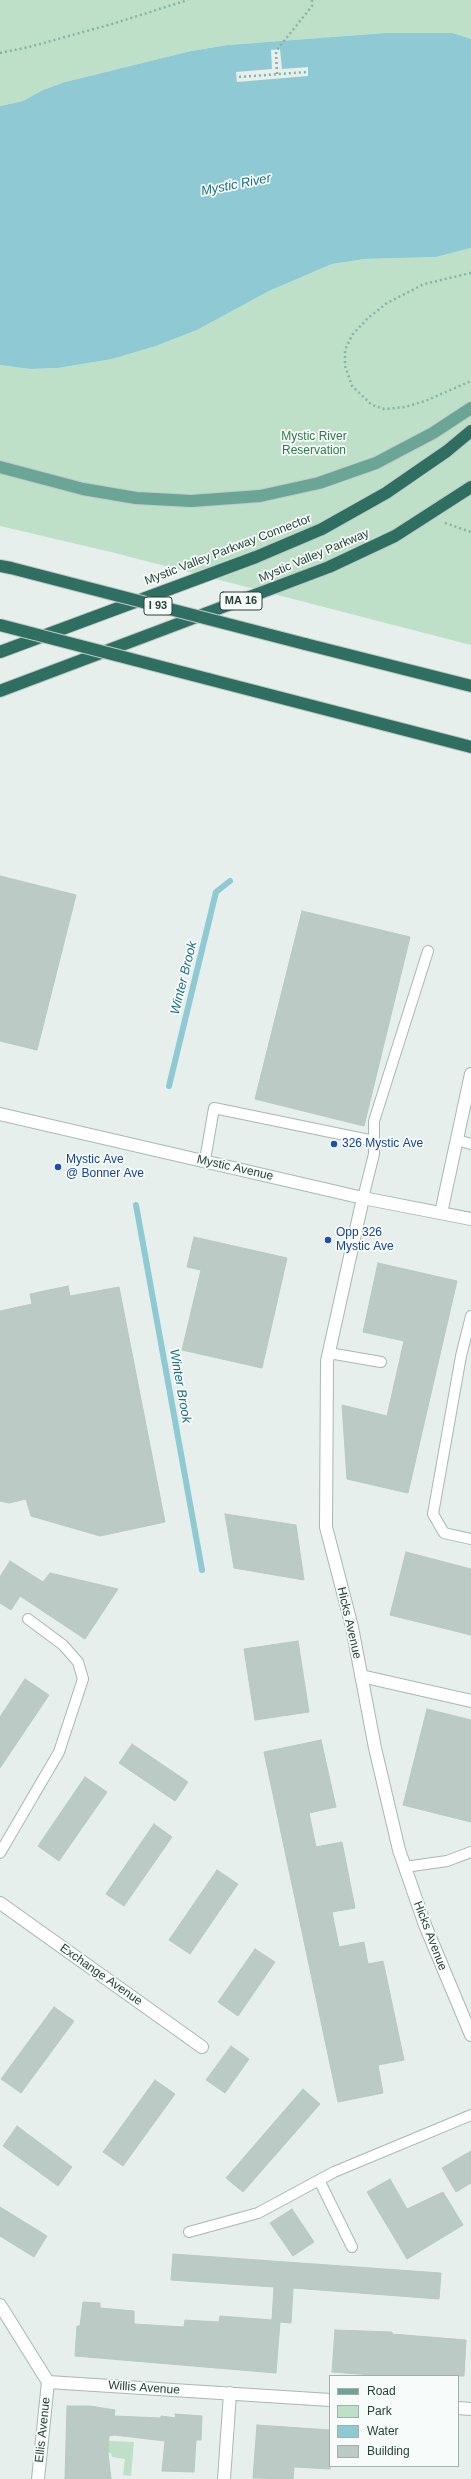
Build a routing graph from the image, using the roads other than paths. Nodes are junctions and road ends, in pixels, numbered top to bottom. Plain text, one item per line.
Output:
1 (471, 408) edge
2 (471, 431) edge
3 (0, 467) edge
4 (471, 487) edge
5 (6, 567) edge
6 (0, 626) edge
7 (0, 652) edge
8 (471, 686) edge
9 (0, 691) edge
10 (471, 747) edge
11 (428, 951) dead end
12 (471, 1074) edge
13 (0, 1114) edge
14 (457, 1140) junction
15 (374, 1141) junction
16 (471, 1144) edge
17 (205, 1160) junction
18 (363, 1198) junction
19 (441, 1213) junction
20 (471, 1219) edge
21 (471, 1316) edge
22 (329, 1353) junction
23 (381, 1362) dead end
24 (471, 1539) edge
25 (28, 1619) dead end
26 (361, 1676) junction
27 (471, 1701) edge
28 (471, 1852) edge
29 (0, 1853) edge
30 (405, 1867) junction
31 (0, 1903) edge
32 (471, 2035) edge
33 (202, 2047) dead end
34 (471, 2116) edge
35 (319, 2180) junction
36 (189, 2232) dead end
37 (352, 2247) dead end
38 (0, 2305) edge
39 (48, 2382) junction
40 (230, 2393) junction
41 (329, 2400) edge
42 (459, 2408) edge
43 (471, 2409) edge
44 (38, 2479) edge
45 (224, 2479) edge

1 - 3 main road
2 - 7 highway, Mystic Valley Parkway Connector
4 - 9 highway, Mystic Valley Parkway / MA 16
5 - 8 highway, I 93, bridge
6 - 10 highway, bridge
11 - 15 lane
12 - 14 street
13 - 17 street, Mystic Avenue
14 - 16 lane
14 - 19 street
15 - 17 lane
15 - 18 lane
17 - 18 street, Mystic Avenue
18 - 19 street, Mystic Avenue
18 - 22 street, Hicks Avenue
19 - 20 street, Mystic Avenue
21 - 24 lane
22 - 23 lane
22 - 26 street, Hicks Avenue
25 - 29 lane
26 - 27 street
26 - 30 street, Hicks Avenue
28 - 30 lane
30 - 32 street, Hicks Avenue
31 - 33 street, Exchange Avenue
34 - 35 lane
35 - 36 lane
35 - 37 lane
38 - 39 street
39 - 40 street, Willis Avenue
39 - 44 street, Ellis Avenue
40 - 41 street, Willis Avenue
40 - 45 street
42 - 43 street

